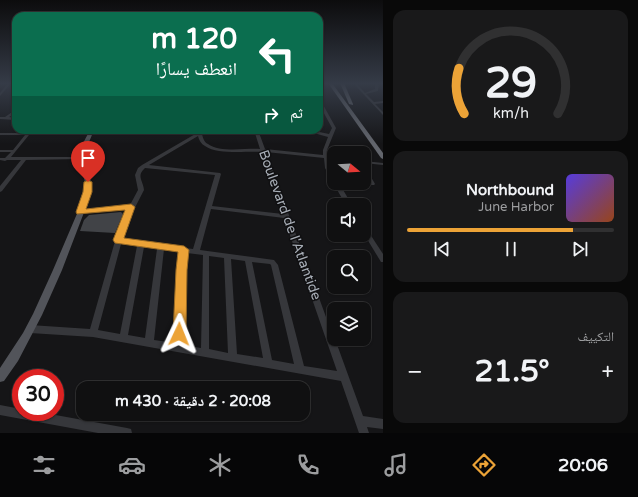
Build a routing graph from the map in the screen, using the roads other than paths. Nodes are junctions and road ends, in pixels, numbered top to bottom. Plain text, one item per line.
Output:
1 (344, 103) edge
2 (374, 103) edge
3 (350, 104) edge
4 (323, 112) edge
5 (12, 113) edge
6 (383, 114) edge
7 (0, 118) edge
8 (6, 118) junction
9 (12, 119) edge
10 (12, 133) edge
11 (0, 134) edge
12 (28, 134) edge
13 (90, 134) edge
14 (196, 134) edge
15 (200, 134) edge
16 (257, 134) edge
17 (322, 134) edge
18 (331, 136) junction
19 (383, 147) edge
20 (263, 150) junction
21 (0, 151) edge
22 (14, 151) junction
23 (325, 157) junction
24 (383, 157) edge
25 (81, 158) junction
26 (0, 159) edge
27 (7, 159) junction
28 (24, 159) junction
29 (0, 162) edge
30 (371, 163) edge
31 (381, 164) edge
32 (144, 166) junction
33 (327, 168) edge
34 (0, 190) edge
35 (209, 206) junction
36 (131, 207) junction
37 (80, 212) junction
38 (286, 216) junction
39 (118, 240) junction
40 (371, 240) edge
41 (141, 244) junction
42 (161, 246) junction
43 (184, 250) junction
44 (196, 251) junction
45 (206, 253) junction
46 (227, 256) junction
47 (248, 259) junction
48 (383, 260) edge
49 (30, 329) junction
50 (93, 333) junction
51 (123, 338) junction
52 (149, 342) junction
53 (178, 348) junction
54 (205, 352) junction
55 (233, 357) junction
56 (268, 363) junction
57 (300, 369) junction
58 (0, 377) edge
59 (344, 377) junction
60 (0, 410) edge
61 (359, 420) junction
62 (383, 424) edge
63 (127, 433) edge
64 (364, 433) edge

1 - 24 highway
2 - 6 street
3 - 19 highway
4 - 18 street
5 - 8 street
7 - 8 street
8 - 9 street
10 - 11 street
12 - 22 street
13 - 25 main road
14 - 32 street
15 - 20 street
16 - 20 street, Boulevard de l'Atlantide
17 - 18 street
18 - 23 street
20 - 23 street
20 - 38 street, Boulevard de l'Atlantide
21 - 22 street
22 - 27 street
23 - 33 street
25 - 28 street
25 - 37 main road
26 - 27 street
27 - 28 street
27 - 29 street
28 - 34 street
30 - 31 street
32 - 35 street
32 - 36 street
35 - 38 street
35 - 44 street
36 - 37 street
36 - 39 street
37 - 49 main road
38 - 59 street, Boulevard de l'Atlantide
39 - 41 street
39 - 50 street
40 - 48 street
41 - 42 street
41 - 51 street
42 - 43 street
42 - 52 street
43 - 44 street
43 - 53 street
44 - 45 street
45 - 46 street
45 - 54 street
46 - 47 street
46 - 55 street
47 - 56 street
47 - 57 street
49 - 50 street
49 - 58 main road
50 - 51 street
51 - 52 street
52 - 53 street
53 - 54 street
54 - 55 street
55 - 56 street
56 - 57 street
57 - 59 street
59 - 61 street, Boulevard de l'Atlantide
60 - 63 street
61 - 62 street
61 - 64 street, Boulevard de l'Atlantide

